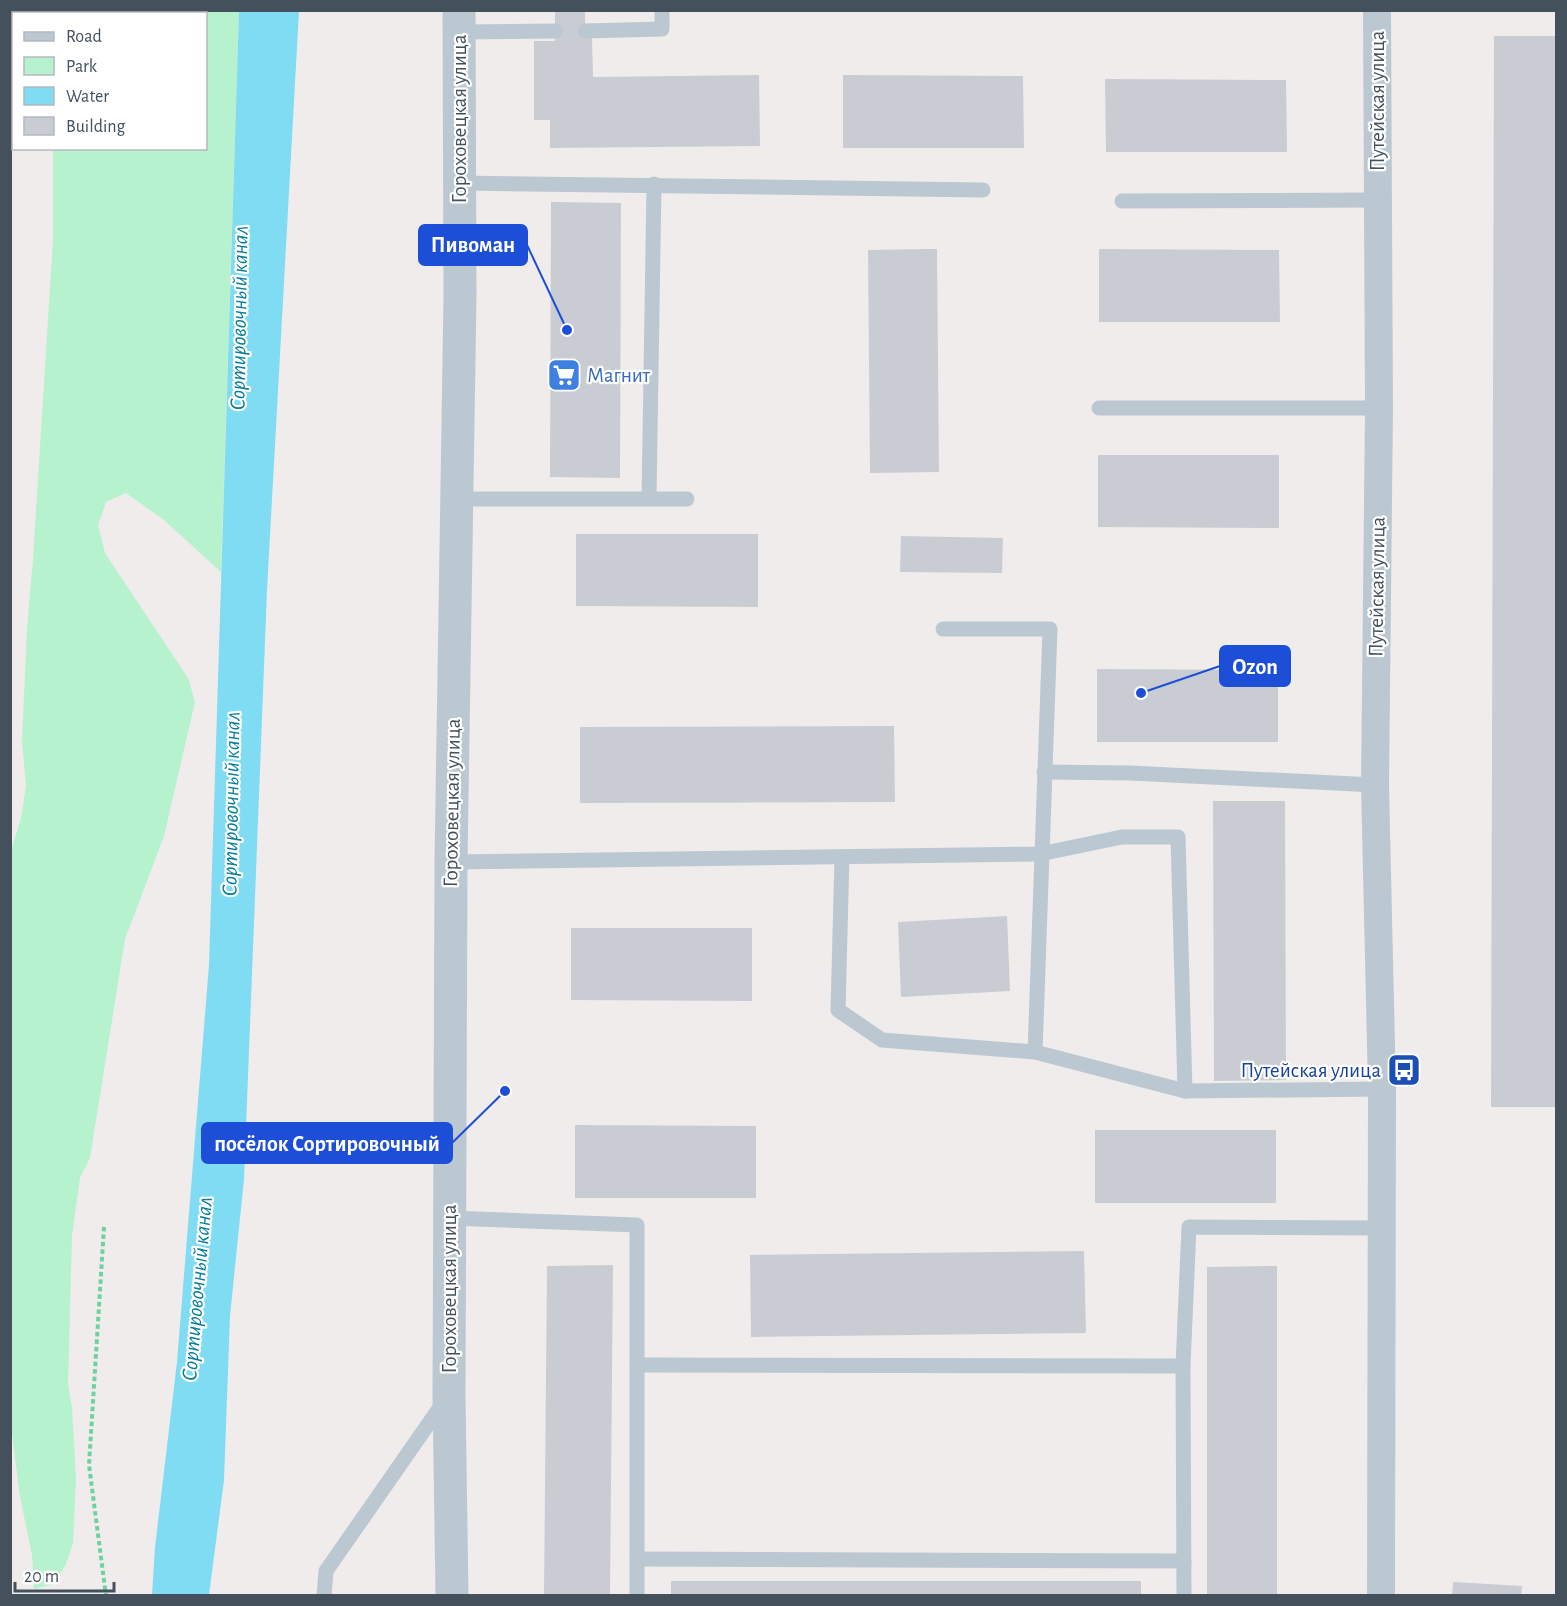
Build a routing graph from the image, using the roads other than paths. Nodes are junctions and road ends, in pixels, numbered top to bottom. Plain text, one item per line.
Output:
1 (662, 10) edge
2 (1377, 10) edge
3 (459, 21) edge
4 (555, 31) dead end
5 (585, 31) dead end
6 (460, 183) junction
7 (654, 184) junction
8 (983, 190) dead end
9 (1378, 200) junction
10 (1122, 201) dead end
11 (1099, 408) dead end
12 (1379, 408) junction
13 (649, 498) junction
14 (687, 499) dead end
15 (457, 500) junction
16 (943, 628) dead end
17 (1044, 772) junction
18 (1375, 785) junction
19 (1040, 854) junction
20 (842, 857) junction
21 (451, 862) junction
22 (1035, 1052) junction
23 (1382, 1089) junction
24 (1185, 1091) junction
25 (450, 1218) junction
26 (1383, 1228) junction
27 (637, 1365) junction
28 (1183, 1366) junction
29 (448, 1395) junction
30 (637, 1559) junction
31 (1184, 1562) junction
32 (324, 1596) edge
33 (452, 1596) edge
34 (637, 1596) edge
35 (1184, 1596) edge
36 (1381, 1596) edge

1 - 5 lane
2 - 9 street, Путейская улица
3 - 4 lane
3 - 6 street, Гороховецкая улица
6 - 7 lane
6 - 15 street, Гороховецкая улица
7 - 8 lane
7 - 13 lane
9 - 10 lane
9 - 12 street, Путейская улица
11 - 12 lane
12 - 18 street, Путейская улица
13 - 14 lane
13 - 15 lane
15 - 21 street, Гороховецкая улица
16 - 17 lane
17 - 18 lane
17 - 19 lane
18 - 23 street, Путейская улица
19 - 20 lane
19 - 22 lane
19 - 24 lane
20 - 21 lane
20 - 22 lane
21 - 25 street, Гороховецкая улица
22 - 24 lane
23 - 24 lane
23 - 26 street, Путейская улица
25 - 27 lane
25 - 29 street, Гороховецкая улица
26 - 28 lane
26 - 36 street, Путейская улица
27 - 28 lane
27 - 30 lane
28 - 31 lane
29 - 32 lane
29 - 33 street, Гороховецкая улица
30 - 31 lane
30 - 34 lane
31 - 35 lane

